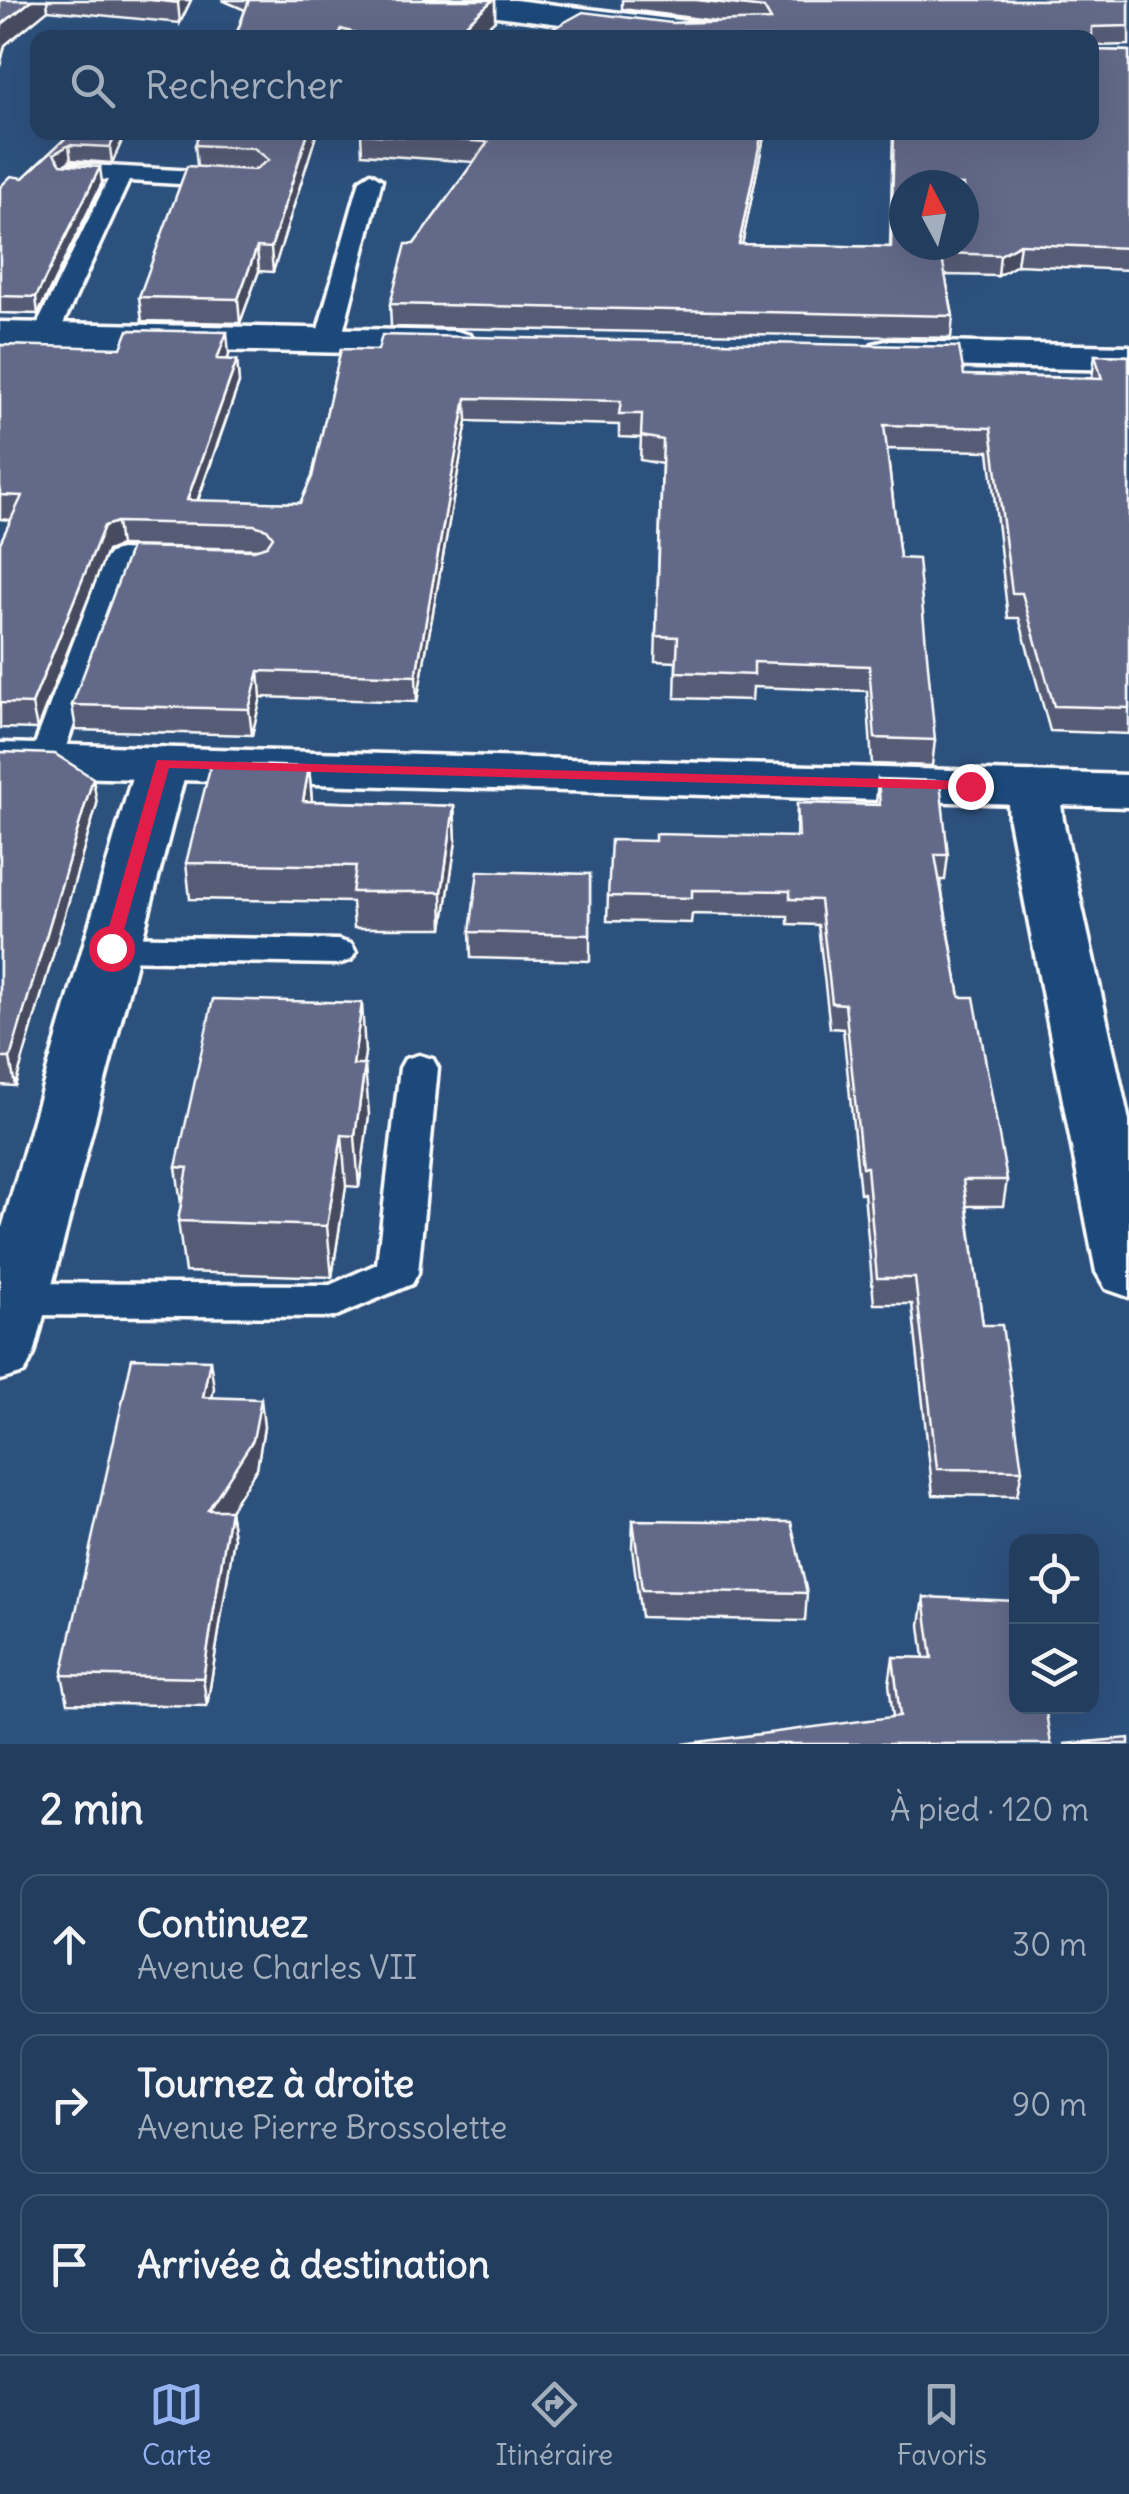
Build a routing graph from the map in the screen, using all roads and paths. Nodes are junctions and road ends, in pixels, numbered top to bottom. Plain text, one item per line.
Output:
1 (441, 0) edge
2 (546, 6) edge
3 (700, 30) edge
4 (71, 170) edge
5 (122, 173) junction
6 (371, 180) dead end
7 (256, 182) edge
8 (0, 334) edge
9 (45, 335) junction
10 (328, 340) junction
11 (484, 344) edge
12 (855, 352) edge
13 (1129, 358) edge
14 (198, 561) edge
15 (22, 760) edge
16 (162, 763) junction
17 (1032, 788) junction
18 (1129, 791) edge
19 (111, 948) junction
20 (338, 952) dead end
21 (419, 1068) dead end
22 (1129, 1272) edge
23 (8, 1326) edge

1 - 2 street
2 - 3 street
4 - 5 lane
5 - 7 lane
5 - 9 lane
6 - 10 lane
8 - 9 street
9 - 10 street
10 - 11 street
12 - 13 street
14 - 15 lane
15 - 16 street
16 - 17 street
16 - 19 street
17 - 18 street
17 - 22 street
19 - 20 lane
19 - 23 street
21 - 23 lane

